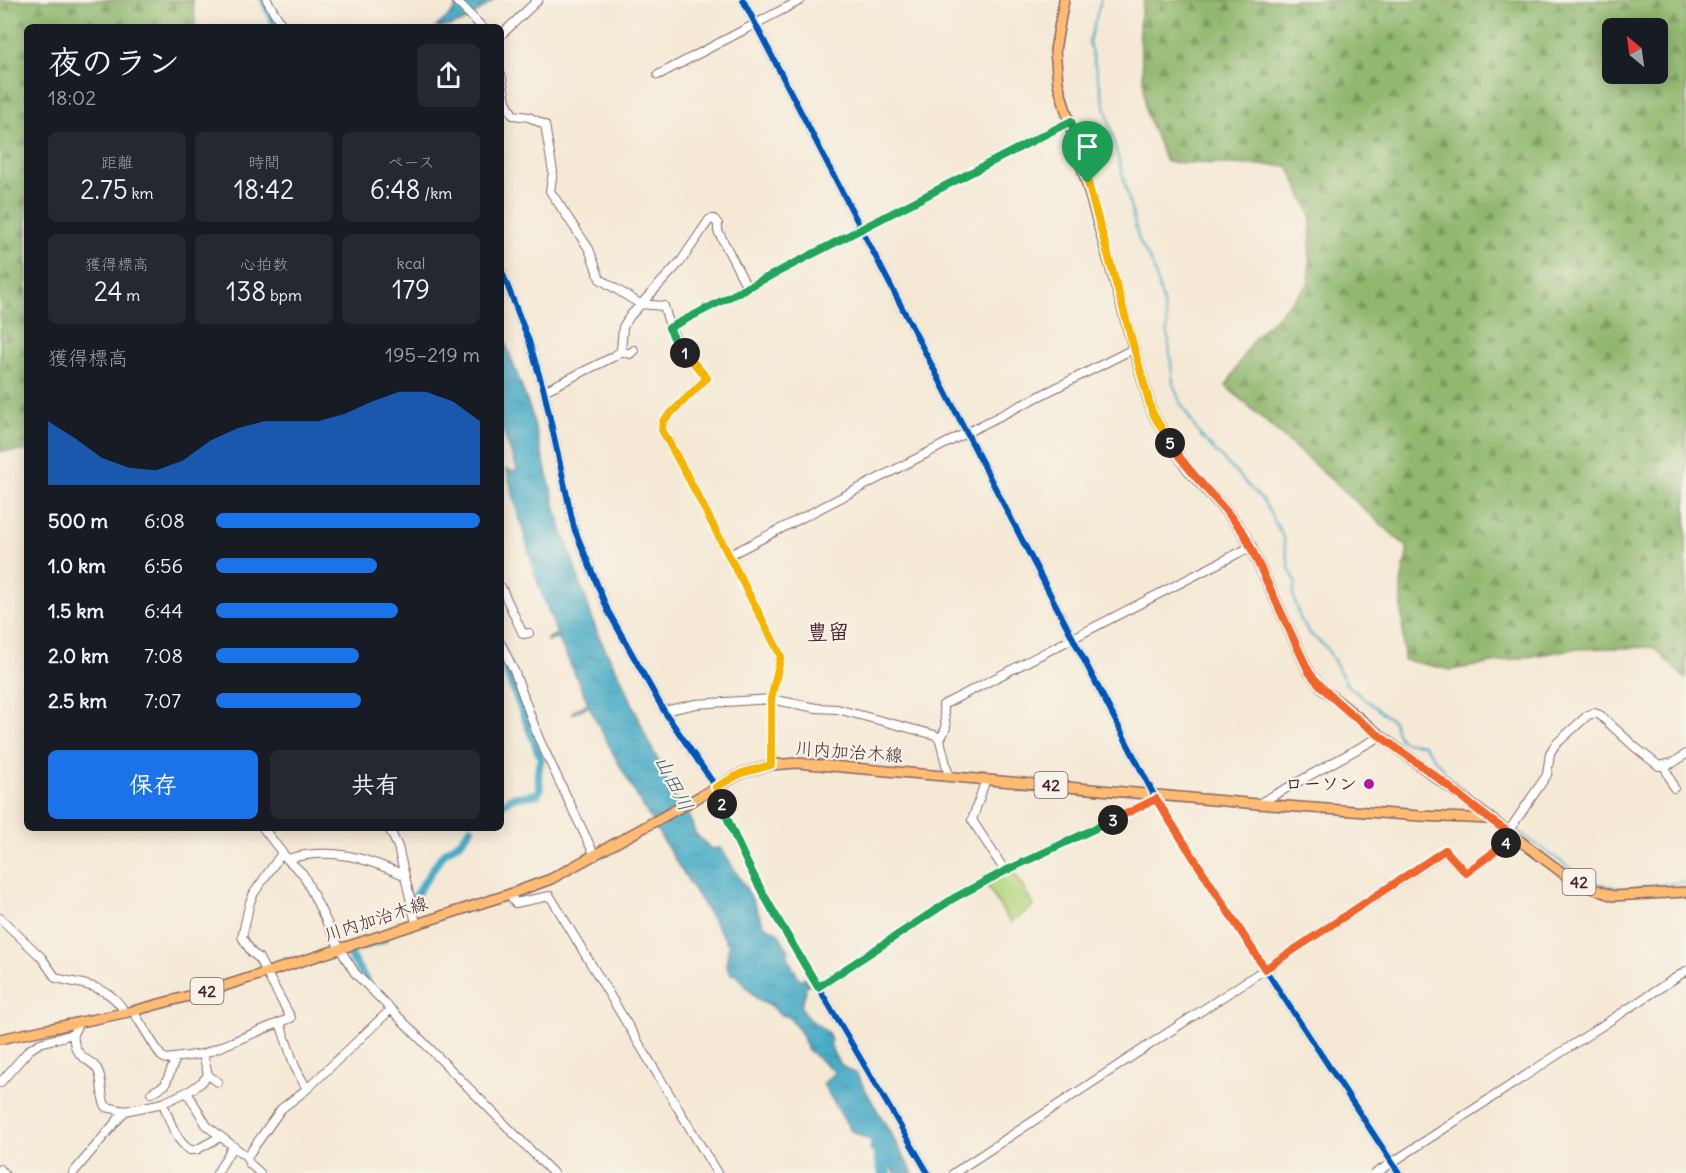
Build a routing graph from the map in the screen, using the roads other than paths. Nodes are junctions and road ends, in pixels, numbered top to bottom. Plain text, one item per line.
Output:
1 (267, 0) edge
2 (456, 0) edge
3 (538, 0) edge
4 (743, 0) edge
5 (801, 0) edge
6 (1064, 0) edge
7 (281, 24) edge
8 (479, 24) edge
9 (755, 24) junction
10 (504, 32) edge
11 (658, 75) dead end
12 (504, 90) edge
13 (1071, 121) junction
14 (861, 230) junction
15 (504, 277) edge
16 (747, 287) junction
17 (640, 304) junction
18 (669, 328) junction
19 (1135, 348) junction
20 (634, 350) dead end
21 (621, 351) junction
22 (544, 391) junction
23 (966, 433) junction
24 (1252, 546) junction
25 (728, 556) junction
26 (504, 593) edge
27 (529, 633) dead end
28 (1074, 639) junction
29 (504, 651) edge
30 (771, 699) junction
31 (664, 711) junction
32 (1382, 736) junction
33 (940, 740) junction
34 (1686, 754) edge
35 (771, 765) junction
36 (1664, 765) junction
37 (949, 777) junction
38 (986, 779) junction
39 (715, 788) junction
40 (1674, 788) dead end
41 (1155, 797) junction
42 (1258, 804) junction
43 (1490, 819) junction
44 (265, 831) edge
45 (390, 831) edge
46 (1511, 834) junction
47 (285, 856) junction
48 (596, 856) junction
49 (1005, 871) junction
50 (404, 875) junction
51 (1686, 892) edge
52 (510, 894) junction
53 (0, 918) edge
54 (416, 923) junction
55 (340, 949) junction
56 (1265, 969) junction
57 (1686, 972) edge
58 (266, 973) junction
59 (818, 987) junction
60 (390, 1010) junction
61 (129, 1012) junction
62 (79, 1023) junction
63 (280, 1023) junction
64 (73, 1034) junction
65 (0, 1039) edge
66 (203, 1054) junction
67 (176, 1058) junction
68 (208, 1075) junction
69 (218, 1082) dead end
70 (0, 1083) edge
71 (307, 1089) junction
72 (187, 1092) junction
73 (163, 1103) junction
74 (150, 1106) junction
75 (125, 1111) junction
76 (220, 1137) junction
77 (232, 1146) junction
78 (247, 1157) junction
79 (1392, 1162) junction
80 (0, 1169) edge
81 (4, 1173) edge
82 (73, 1173) edge
83 (217, 1173) edge
84 (260, 1173) edge
85 (553, 1173) edge
86 (717, 1173) edge
87 (927, 1173) edge
88 (954, 1173) edge
89 (1376, 1173) edge
90 (1399, 1173) edge

1 - 7 street
2 - 8 street
3 - 10 street
4 - 9 street
5 - 9 street
6 - 13 main road
9 - 11 street
9 - 14 street
12 - 17 street
13 - 14 street
13 - 19 main road
14 - 16 street
14 - 23 street
15 - 22 street
16 - 17 street
16 - 18 street
17 - 18 street
17 - 21 street
18 - 25 street
19 - 23 street
19 - 24 main road
20 - 21 street
21 - 22 street
22 - 31 street
23 - 25 street
23 - 28 street
24 - 28 street
24 - 32 main road
25 - 30 street
26 - 27 street
28 - 33 street
28 - 41 street
29 - 48 street
30 - 31 street
30 - 33 street
30 - 35 street
31 - 39 street
32 - 42 street
32 - 43 main road
33 - 37 street
34 - 36 street
35 - 37 main road, 川内加治木線 / 42
35 - 39 main road, 川内加治木線 / 42
36 - 40 street
36 - 46 street
37 - 38 main road, 川内加治木線 / 42
38 - 41 main road, 川内加治木線 / 42
38 - 49 street
39 - 48 main road, 川内加治木線 / 42
39 - 59 street
41 - 42 main road, 川内加治木線 / 42
41 - 49 street
41 - 56 street
42 - 43 main road, 川内加治木線 / 42
43 - 46 main road, 42
44 - 47 street
45 - 50 street
46 - 51 main road, 42
46 - 56 street
47 - 50 street
47 - 55 street
47 - 58 street
48 - 52 main road, 川内加治木線 / 42
49 - 59 street
50 - 54 street
52 - 54 main road, 川内加治木線 / 42
52 - 86 street
53 - 61 street
54 - 55 main road, 川内加治木線 / 42
55 - 58 main road, 川内加治木線 / 42
55 - 60 street
56 - 79 street
56 - 88 street
57 - 79 street
58 - 61 main road, 川内加治木線 / 42
58 - 63 street
59 - 87 street
60 - 71 street
60 - 85 street
61 - 62 main road, 川内加治木線 / 42
61 - 67 street
62 - 64 street
62 - 65 main road, 川内加治木線 / 42
63 - 66 street
63 - 71 street
64 - 70 street
64 - 75 street
66 - 67 street
66 - 68 street
67 - 74 street
68 - 69 street
68 - 72 street
71 - 78 street
72 - 73 street
72 - 76 street
73 - 74 street
73 - 76 street
74 - 75 street
75 - 82 street
76 - 77 street
77 - 78 street
77 - 83 street
78 - 84 street
79 - 89 street
79 - 90 street
80 - 81 street

